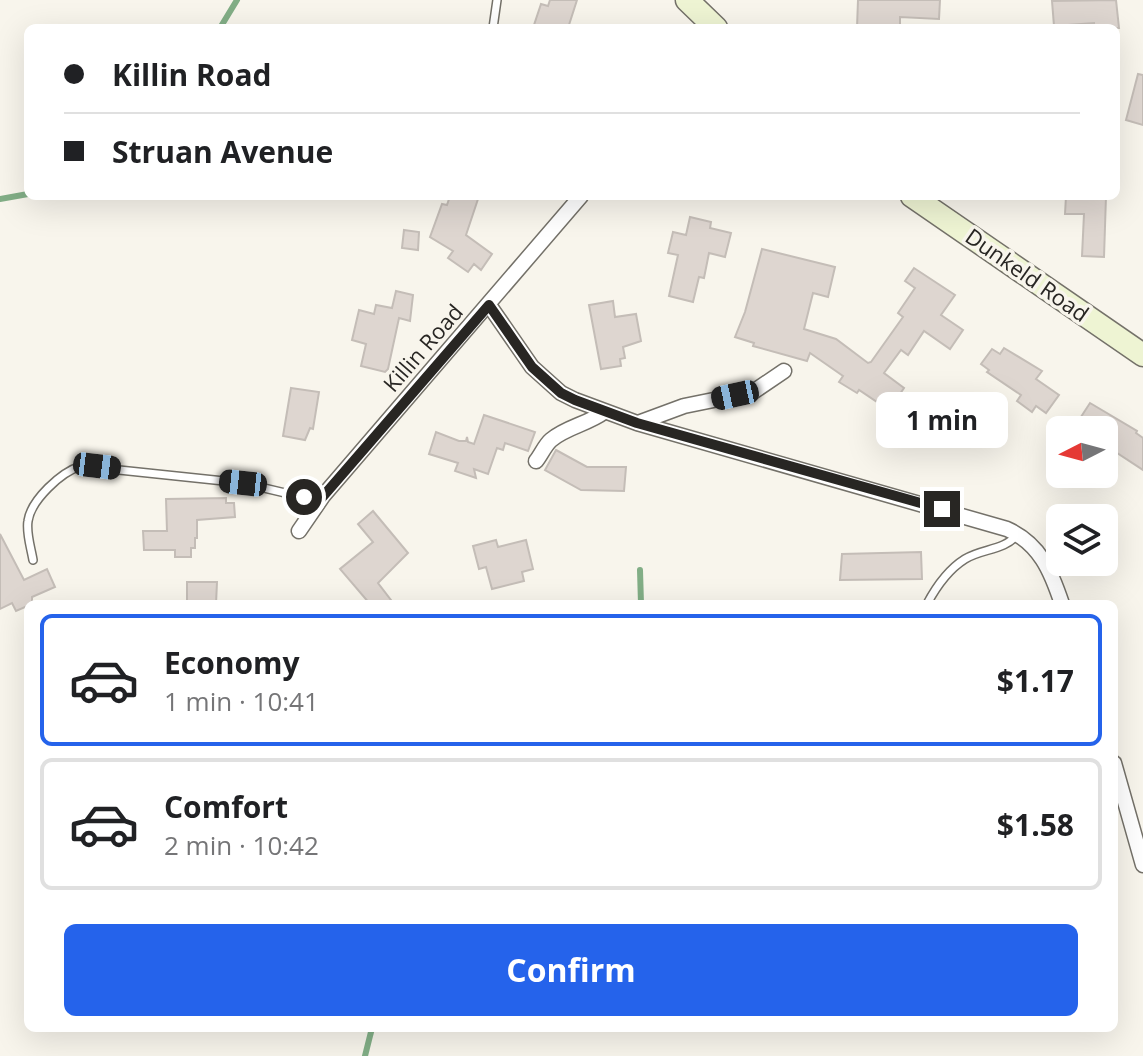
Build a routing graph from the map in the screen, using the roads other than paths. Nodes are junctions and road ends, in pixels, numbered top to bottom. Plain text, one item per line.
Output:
1 (497, 0) edge
2 (687, 0) edge
3 (494, 24) edge
4 (712, 24) edge
5 (578, 200) edge
6 (918, 200) edge
7 (489, 305) junction
8 (1143, 355) edge
9 (784, 371) dead end
10 (604, 412) junction
11 (637, 423) junction
12 (536, 461) dead end
13 (319, 501) junction
14 (299, 531) dead end
15 (1018, 534) junction
16 (33, 560) dead end
17 (929, 600) edge
18 (1061, 600) edge
19 (1118, 777) edge
20 (1143, 865) edge

1 - 3 lane
2 - 4 main road
5 - 7 street, Killin Road
6 - 8 main road, Dunkeld Road
7 - 10 street
7 - 13 street, Killin Road
9 - 11 street
10 - 11 street
10 - 12 street
11 - 15 street
13 - 14 street, Killin Road
13 - 16 lane
15 - 17 lane
15 - 18 street
19 - 20 street

